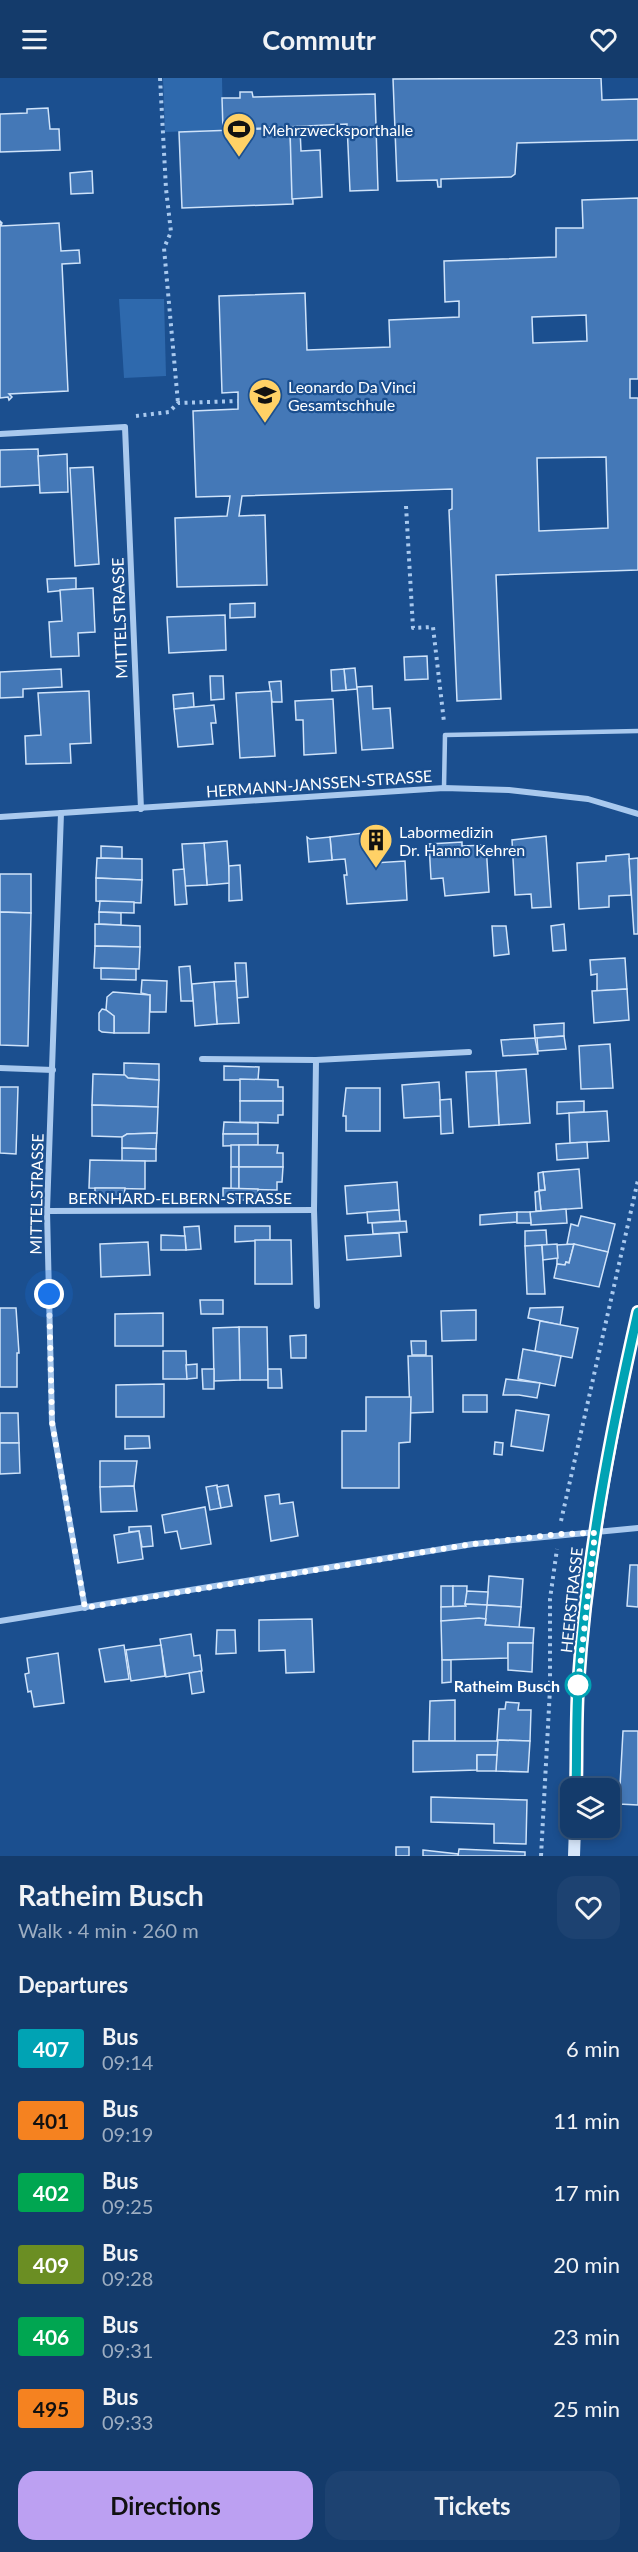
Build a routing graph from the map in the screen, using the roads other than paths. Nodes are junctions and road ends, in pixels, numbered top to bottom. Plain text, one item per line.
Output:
1 (0, 434) edge
2 (638, 731) edge
3 (444, 788) junction
4 (141, 809) junction
5 (61, 813) junction
6 (638, 814) edge
7 (0, 817) edge
8 (469, 1052) dead end
9 (202, 1059) dead end
10 (316, 1060) junction
11 (0, 1068) edge
12 (53, 1070) junction
13 (47, 1210) junction
14 (314, 1210) junction
15 (317, 1306) dead end
16 (638, 1312) edge
17 (638, 1528) edge
18 (595, 1533) junction
19 (85, 1608) junction
20 (0, 1621) edge
21 (576, 1778) edge
22 (575, 1838) edge
23 (574, 1856) edge

1 - 4 street, MITTELSTRASSE
2 - 3 lane
3 - 4 street, HERMANN-JANSSEN-STRASSE
3 - 6 street, HERMANN-JANSSEN-STRASSE
4 - 5 street, HERMANN-JANSSEN-STRASSE
5 - 7 street, HERMANN-JANSSEN-STRASSE
5 - 12 street, MITTELSTRASSE
8 - 10 street
9 - 10 street
10 - 14 street, BERNHARD-ELBERN-STRASSE
11 - 12 street
12 - 13 street, MITTELSTRASSE
13 - 14 street, BERNHARD-ELBERN-STRASSE
13 - 19 street, MITTELSTRASSE
14 - 15 street, BERNHARD-ELBERN-STRASSE
16 - 18 main road, HEERSTRASSE
17 - 18 street
18 - 19 street
18 - 21 main road, HEERSTRASSE
19 - 20 street
22 - 23 main road

